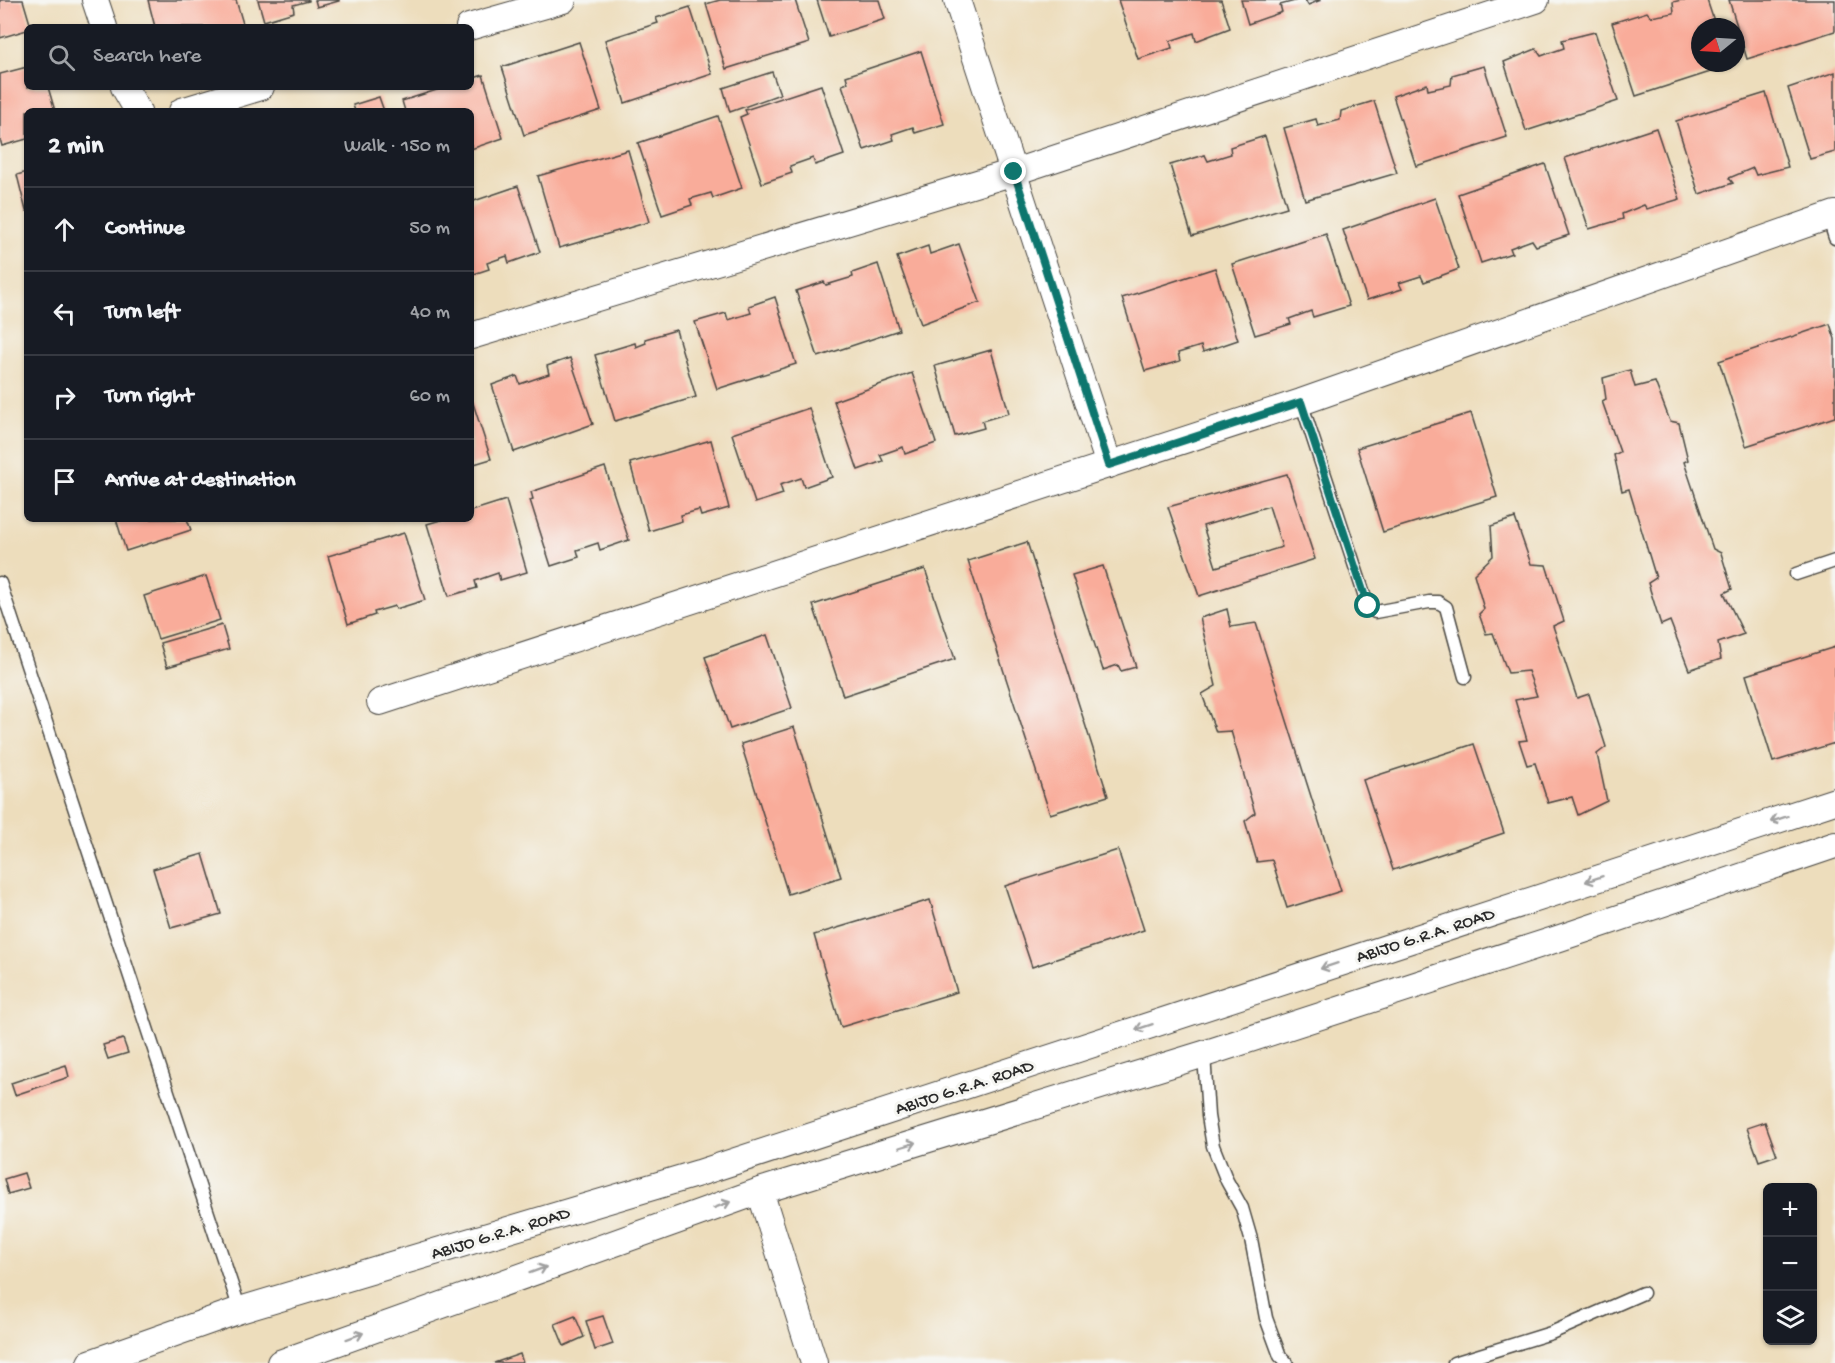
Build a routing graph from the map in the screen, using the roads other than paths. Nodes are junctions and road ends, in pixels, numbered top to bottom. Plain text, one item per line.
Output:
1 (95, 0) edge
2 (563, 0) edge
3 (957, 0) edge
4 (1536, 0) edge
5 (103, 24) edge
6 (474, 26) edge
7 (126, 90) edge
8 (251, 90) edge
9 (136, 108) edge
10 (192, 108) edge
11 (1014, 172) junction
12 (1833, 223) edge
13 (474, 335) edge
14 (1301, 402) junction
15 (1109, 465) junction
16 (1835, 561) edge
17 (1796, 574) dead end
18 (0, 583) edge
19 (1465, 677) dead end
20 (380, 702) dead end
21 (1835, 801) edge
22 (1835, 845) edge
23 (1204, 1053) junction
24 (759, 1191) junction
25 (1643, 1293) dead end
26 (240, 1310) junction
27 (90, 1363) edge
28 (280, 1363) edge
29 (814, 1363) edge
30 (1287, 1363) edge
31 (1454, 1363) edge

1 - 5 street
2 - 6 street
3 - 11 street
4 - 11 street
7 - 9 street
8 - 10 street
11 - 13 street
11 - 15 street
12 - 14 street
14 - 15 street
14 - 19 lane
15 - 20 street
16 - 17 lane
18 - 26 lane
21 -> 26 street, ABIJO G.R.A. ROAD
22 - 23 street
24 -> 23 street
23 - 30 lane
28 -> 24 street
24 - 29 street
25 - 31 lane
26 - 27 street, ABIJO G.R.A. ROAD

